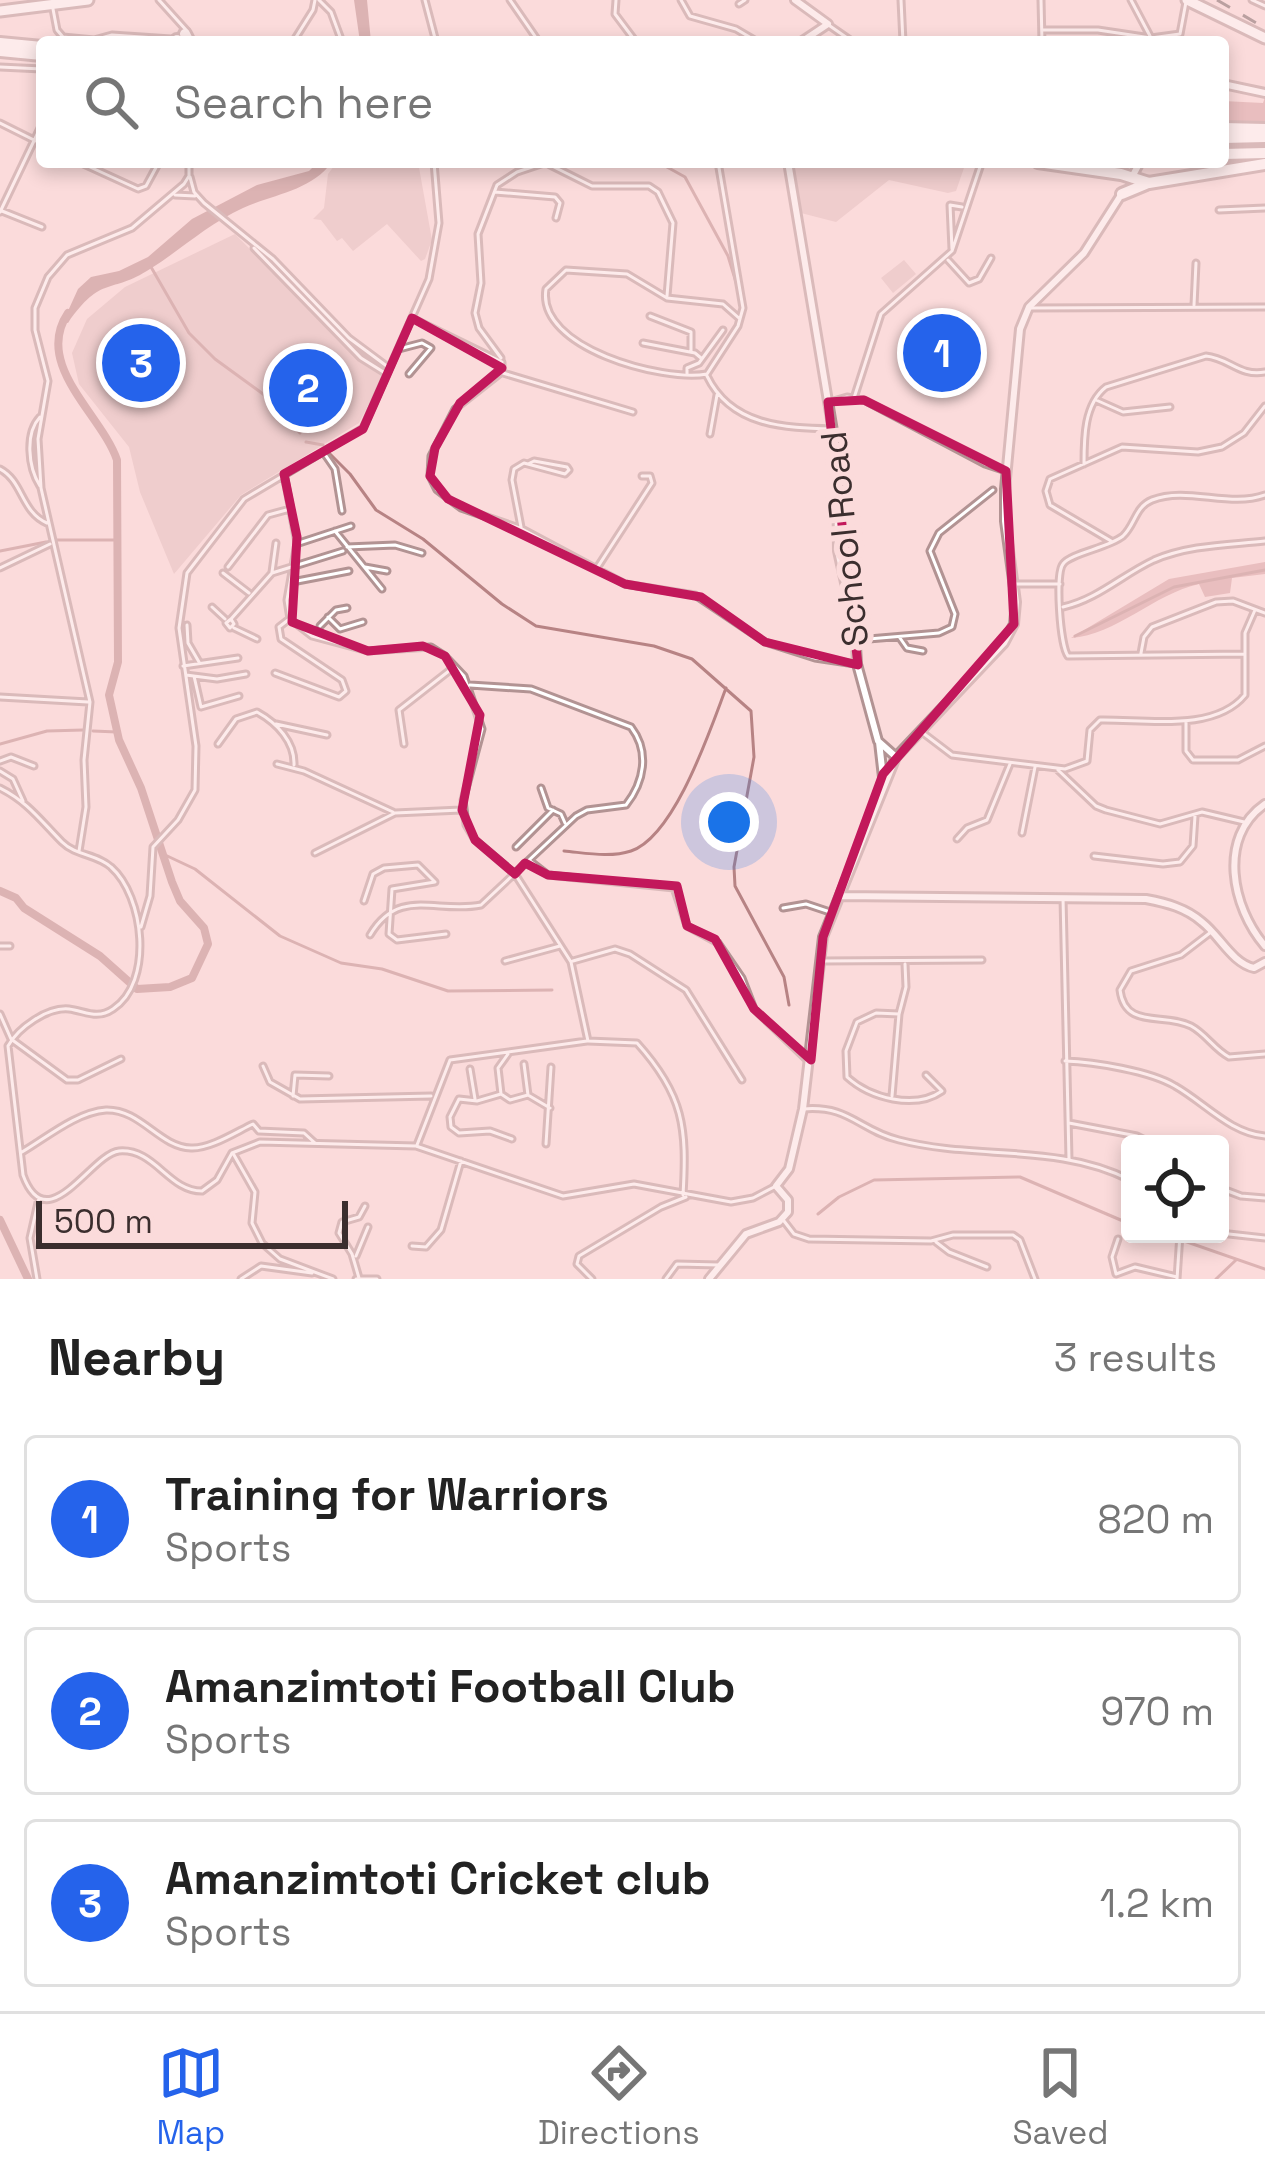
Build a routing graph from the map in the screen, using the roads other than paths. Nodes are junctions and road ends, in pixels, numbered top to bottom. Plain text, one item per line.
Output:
1 (88, 0) edge
2 (159, 0) edge
3 (317, 0) edge
4 (425, 0) edge
5 (510, 0) edge
6 (616, 0) edge
7 (681, 0) edge
8 (795, 0) edge
9 (901, 0) edge
10 (1041, 0) edge
11 (1131, 0) edge
12 (1187, 0) edge
13 (1252, 0) edge
14 (1265, 6) edge
15 (53, 7) junction
16 (812, 13) junction
17 (0, 14) edge
18 (826, 23) junction
19 (837, 31) junction
20 (1042, 31) junction
21 (815, 32) junction
22 (65, 36) edge
23 (184, 36) edge
24 (296, 36) edge
25 (340, 36) edge
26 (434, 36) edge
27 (535, 36) edge
28 (632, 36) edge
29 (748, 36) edge
30 (809, 36) edge
31 (844, 36) edge
32 (903, 36) edge
33 (1042, 36) edge
34 (1138, 36) edge
35 (1150, 36) edge
36 (1160, 36) edge
37 (1265, 38) edge
38 (0, 47) edge
39 (36, 50) edge
40 (0, 67) edge
41 (36, 69) edge
42 (1229, 85) edge
43 (1265, 93) edge
44 (0, 123) edge
45 (1229, 129) edge
46 (1265, 133) edge
47 (36, 136) edge
48 (1229, 137) edge
49 (34, 140) junction
50 (1265, 153) edge
51 (1229, 154) edge
52 (1265, 164) edge
53 (92, 168) edge
54 (156, 168) edge
55 (189, 168) edge
56 (434, 168) edge
57 (533, 168) edge
58 (557, 168) edge
59 (719, 168) edge
60 (789, 168) edge
61 (980, 168) edge
62 (1075, 168) edge
63 (1137, 168) edge
64 (190, 176) junction
65 (1131, 177) junction
66 (1149, 183) junction
67 (493, 192) junction
68 (1122, 194) junction
69 (170, 196) junction
70 (197, 196) junction
71 (1265, 208) edge
72 (966, 209) junction
73 (1219, 210) dead end
74 (0, 211) edge
75 (556, 218) dead end
76 (42, 227) dead end
77 (249, 242) junction
78 (952, 251) junction
79 (991, 258) dead end
80 (946, 259) junction
81 (1196, 263) dead end
82 (1265, 296) edge
83 (667, 298) junction
84 (1194, 307) junction
85 (1264, 307) edge
86 (1029, 308) junction
87 (650, 316) dead end
88 (412, 318) junction
89 (740, 320) junction
90 (723, 330) dead end
91 (643, 343) dead end
92 (398, 349) junction
93 (691, 352) junction
94 (702, 359) junction
95 (377, 360) junction
96 (392, 361) junction
97 (502, 362) junction
98 (388, 371) junction
99 (502, 372) junction
100 (1265, 372) edge
101 (409, 374) dead end
102 (706, 374) junction
103 (687, 377) junction
104 (717, 394) junction
105 (854, 398) junction
106 (1094, 399) junction
107 (828, 402) junction
108 (1265, 406) edge
109 (1170, 407) dead end
110 (633, 412) dead end
111 (833, 429) junction
112 (710, 434) dead end
113 (323, 451) junction
114 (528, 464) junction
115 (1084, 466) junction
116 (0, 470) edge
117 (1006, 471) junction
118 (284, 474) junction
119 (642, 476) dead end
120 (993, 490) dead end
121 (1265, 495) edge
122 (292, 509) junction
123 (342, 512) dead end
124 (47, 524) junction
125 (351, 526) dead end
126 (522, 529) junction
127 (335, 531) junction
128 (1265, 541) edge
129 (1113, 542) junction
130 (51, 543) junction
131 (276, 543) dead end
132 (297, 543) junction
133 (345, 549) junction
134 (422, 553) dead end
135 (228, 567) dead end
136 (293, 567) junction
137 (364, 567) junction
138 (0, 568) edge
139 (596, 570) junction
140 (349, 571) dead end
141 (387, 572) dead end
142 (223, 573) dead end
143 (272, 573) junction
144 (290, 583) junction
145 (1014, 584) junction
146 (1060, 584) junction
147 (382, 589) dead end
148 (250, 594) junction
149 (212, 607) dead end
150 (1061, 607) junction
151 (347, 608) dead end
152 (1255, 610) junction
153 (1265, 614) edge
154 (328, 617) junction
155 (290, 619) junction
156 (229, 620) junction
157 (363, 622) dead end
158 (187, 625) dead end
159 (320, 626) dead end
160 (333, 626) junction
161 (899, 637) junction
162 (257, 639) dead end
163 (329, 640) junction
164 (856, 640) junction
165 (922, 651) dead end
166 (1245, 654) junction
167 (1140, 655) junction
168 (238, 658) dead end
169 (200, 663) junction
170 (857, 664) junction
171 (183, 666) junction
172 (456, 666) junction
173 (275, 673) dead end
174 (246, 674) dead end
175 (184, 675) junction
176 (194, 676) junction
177 (470, 685) junction
178 (0, 697) edge
179 (239, 697) dead end
180 (90, 702) junction
181 (1186, 719) junction
182 (274, 724) junction
183 (920, 730) junction
184 (327, 736) dead end
185 (878, 741) junction
186 (218, 744) dead end
187 (404, 744) dead end
188 (1265, 746) edge
189 (896, 757) junction
190 (0, 760) edge
191 (1011, 762) junction
192 (277, 764) dead end
193 (1035, 765) junction
194 (34, 766) dead end
195 (294, 767) junction
196 (1056, 768) junction
197 (0, 771) edge
198 (882, 786) junction
199 (0, 788) edge
200 (541, 788) dead end
201 (24, 802) junction
202 (1265, 804) edge
203 (462, 810) junction
204 (554, 810) junction
205 (394, 813) junction
206 (1196, 814) junction
207 (1246, 823) junction
208 (566, 824) junction
209 (1022, 832) dead end
210 (957, 839) dead end
211 (515, 847) dead end
212 (79, 853) junction
213 (315, 853) dead end
214 (1094, 856) dead end
215 (529, 859) junction
216 (514, 874) junction
217 (839, 896) junction
218 (1063, 898) junction
219 (364, 901) dead end
220 (783, 908) dead end
221 (389, 912) junction
222 (832, 913) junction
223 (140, 930) junction
224 (1212, 931) junction
225 (446, 934) dead end
226 (370, 935) dead end
227 (561, 945) junction
228 (0, 946) edge
229 (10, 946) dead end
230 (1265, 946) edge
231 (505, 961) dead end
232 (820, 961) junction
233 (904, 961) junction
234 (982, 961) dead end
235 (571, 962) junction
236 (1265, 962) edge
237 (899, 1013) junction
238 (0, 1014) edge
239 (11, 1039) junction
240 (588, 1041) junction
241 (509, 1052) junction
242 (1265, 1054) edge
243 (121, 1059) dead end
244 (811, 1060) junction
245 (1065, 1061) junction
246 (524, 1064) dead end
247 (263, 1066) dead end
248 (550, 1067) dead end
249 (470, 1069) dead end
250 (926, 1075) dead end
251 (329, 1076) dead end
252 (742, 1080) dead end
253 (501, 1094) junction
254 (528, 1095) junction
255 (433, 1096) junction
256 (294, 1098) junction
257 (892, 1098) junction
258 (475, 1101) junction
259 (550, 1108) junction
260 (803, 1109) junction
261 (1067, 1123) junction
262 (1132, 1135) edge
263 (1265, 1136) edge
264 (512, 1139) dead end
265 (546, 1144) dead end
266 (318, 1146) junction
267 (416, 1147) junction
268 (20, 1153) junction
269 (232, 1153) junction
270 (462, 1160) junction
271 (1069, 1160) junction
272 (1121, 1177) edge
273 (776, 1186) junction
274 (1229, 1192) edge
275 (40, 1196) junction
276 (685, 1196) junction
277 (1265, 1198) edge
278 (365, 1206) dead end
279 (782, 1220) junction
280 (368, 1227) dead end
281 (1229, 1234) edge
282 (1265, 1238) edge
283 (1118, 1239) dead end
284 (934, 1240) junction
285 (1179, 1243) edge
286 (412, 1246) dead end
287 (267, 1249) junction
288 (354, 1264) junction
289 (721, 1265) junction
290 (261, 1266) junction
291 (987, 1268) dead end
292 (318, 1274) junction
293 (1177, 1278) edge
294 (37, 1279) edge
295 (241, 1279) edge
296 (333, 1279) edge
297 (358, 1279) edge
298 (377, 1279) edge
299 (592, 1279) edge
300 (666, 1279) edge
301 (709, 1279) edge
302 (1035, 1279) edge

1 - 15 main road
2 - 23 street
3 - 24 street
3 - 25 street
4 - 26 street
5 - 27 street
6 - 28 street
7 - 29 street
8 - 16 street
9 - 32 street
10 - 20 street
11 - 35 street
12 - 36 street
12 - 37 main road
13 - 14 street
15 - 17 main road
15 - 22 street
16 - 18 street
16 - 21 street
18 - 19 street
18 - 21 street
19 - 21 street
19 - 31 street
20 - 33 street
20 - 34 street
21 - 30 street
38 - 39 highway
40 - 41 street
42 - 43 street
44 - 49 street
45 - 46 highway
46 - 48 highway
47 - 49 street
49 - 74 street
50 - 51 highway
52 - 66 highway
53 - 54 street
55 - 64 street
56 - 88 street
57 - 67 street
58 - 83 street
59 - 89 street
60 - 107 street, School Road
61 - 72 street
62 - 65 highway
63 - 65 street
64 - 69 street
64 - 70 street
65 - 66 highway
65 - 68 street
66 - 68 highway
67 - 75 street
67 - 97 street
68 - 86 street
69 - 70 street
69 - 124 street
70 - 77 street
71 - 73 street
72 - 78 street
72 - 78 street
74 - 76 street
77 - 95 street
77 - 98 street
78 - 80 street
79 - 80 street
80 - 105 street
81 - 84 street
82 - 85 street
83 - 89 street
83 - 103 street
84 - 85 street
84 - 86 street
86 - 117 street
87 - 93 street
88 - 92 street
88 - 97 street
89 - 102 street
90 - 94 street
91 - 93 street
92 - 96 street
92 - 101 street
93 - 94 street
94 - 103 street
95 - 96 street
95 - 98 street
96 - 98 street
97 - 99 street
98 - 113 street
99 - 110 street
99 - 126 street
100 - 106 street
102 - 103 street
102 - 104 street
104 - 111 street
104 - 112 street
105 - 107 street
105 - 117 street
106 - 109 street
106 - 115 street
107 - 111 street, School Road
108 - 115 street
111 - 164 street, School Road
113 - 118 street
113 - 123 street
114 - 114 street
114 - 126 street
115 - 129 street
116 - 124 street
117 - 145 street
118 - 122 street
118 - 171 street
119 - 139 street
120 - 161 street
121 - 129 street
122 - 132 street
122 - 135 street
124 - 130 street
125 - 127 street
126 - 139 street
127 - 132 street
127 - 133 street
128 - 150 street
129 - 146 street
130 - 138 street
130 - 180 street
131 - 143 street
132 - 136 street
133 - 134 street
133 - 136 street
133 - 137 street
136 - 143 street
136 - 144 street
137 - 141 street
137 - 147 street
139 - 170 street
140 - 144 street
142 - 148 street
143 - 148 street
144 - 155 street
145 - 146 street
145 - 183 street
146 - 150 street
148 - 156 street
149 - 156 street
150 - 167 street
151 - 154 street
152 - 153 street
152 - 166 street
152 - 167 street
154 - 159 street
154 - 160 street
155 - 163 street
155 - 173 street
156 - 162 street
157 - 160 street
158 - 169 street
160 - 163 street
161 - 164 street
161 - 165 street
163 - 172 street
164 - 170 street, School Road
166 - 167 street
166 - 181 street
168 - 169 street
169 - 171 street
170 - 185 street, School Road
171 - 175 street
172 - 177 street
172 - 187 street
174 - 176 street
175 - 176 street
175 - 223 street
176 - 179 street
177 - 203 street
177 - 208 street
178 - 180 street
180 - 212 street
181 - 188 street
181 - 196 street
182 - 184 street
182 - 186 street
182 - 195 street
183 - 189 street
183 - 191 street
185 - 189 street
185 - 198 street, School Road
189 - 198 street
190 - 194 street
191 - 193 street
191 - 210 street
192 - 195 street
193 - 196 street
193 - 209 street
195 - 205 street
196 - 206 street
197 - 201 street
198 - 217 street
199 - 201 street
200 - 204 street
201 - 212 street
202 - 207 street
203 - 205 street
203 - 216 street
204 - 208 street
204 - 211 street
205 - 213 street
206 - 207 street
206 - 214 street
207 - 230 street
208 - 215 street
212 - 223 street
215 - 216 street
215 - 244 street
216 - 221 street
216 - 227 street
217 - 218 street
217 - 222 street
218 - 224 street
218 - 245 street
219 - 221 street
220 - 222 street
221 - 225 street
221 - 226 street
222 - 232 street
223 - 239 street
224 - 236 street
224 - 242 street
227 - 231 street
227 - 235 street
228 - 229 street
232 - 233 street
232 - 244 street
233 - 234 street
233 - 237 street
235 - 240 street
235 - 252 street
237 - 257 street
237 - 257 street
238 - 239 street
239 - 243 street
239 - 268 street
240 - 241 street
240 - 276 street
241 - 253 street
241 - 255 street
244 - 260 street
245 - 261 street
245 - 263 street
246 - 254 street
247 - 256 street
248 - 259 street
249 - 258 street
250 - 257 street
251 - 256 street
253 - 254 street
253 - 258 street
254 - 259 street
255 - 256 street
255 - 267 street
258 - 264 street
259 - 265 street
260 - 271 street
260 - 273 street
261 - 262 street
261 - 271 street
266 - 267 street
266 - 268 street
266 - 269 street
267 - 270 street
268 - 275 street
269 - 275 street
269 - 287 street
270 - 276 street
270 - 286 street
271 - 272 street
273 - 276 street
273 - 279 street
274 - 277 street
275 - 294 street
276 - 299 street
278 - 288 street
279 - 284 street
279 - 289 street
280 - 288 street
281 - 282 street
283 - 293 street
284 - 291 street
284 - 302 street
285 - 293 street
287 - 290 street
287 - 292 street
288 - 297 street
289 - 300 street
289 - 301 street
290 - 292 street
290 - 295 street
292 - 296 street
297 - 298 street

